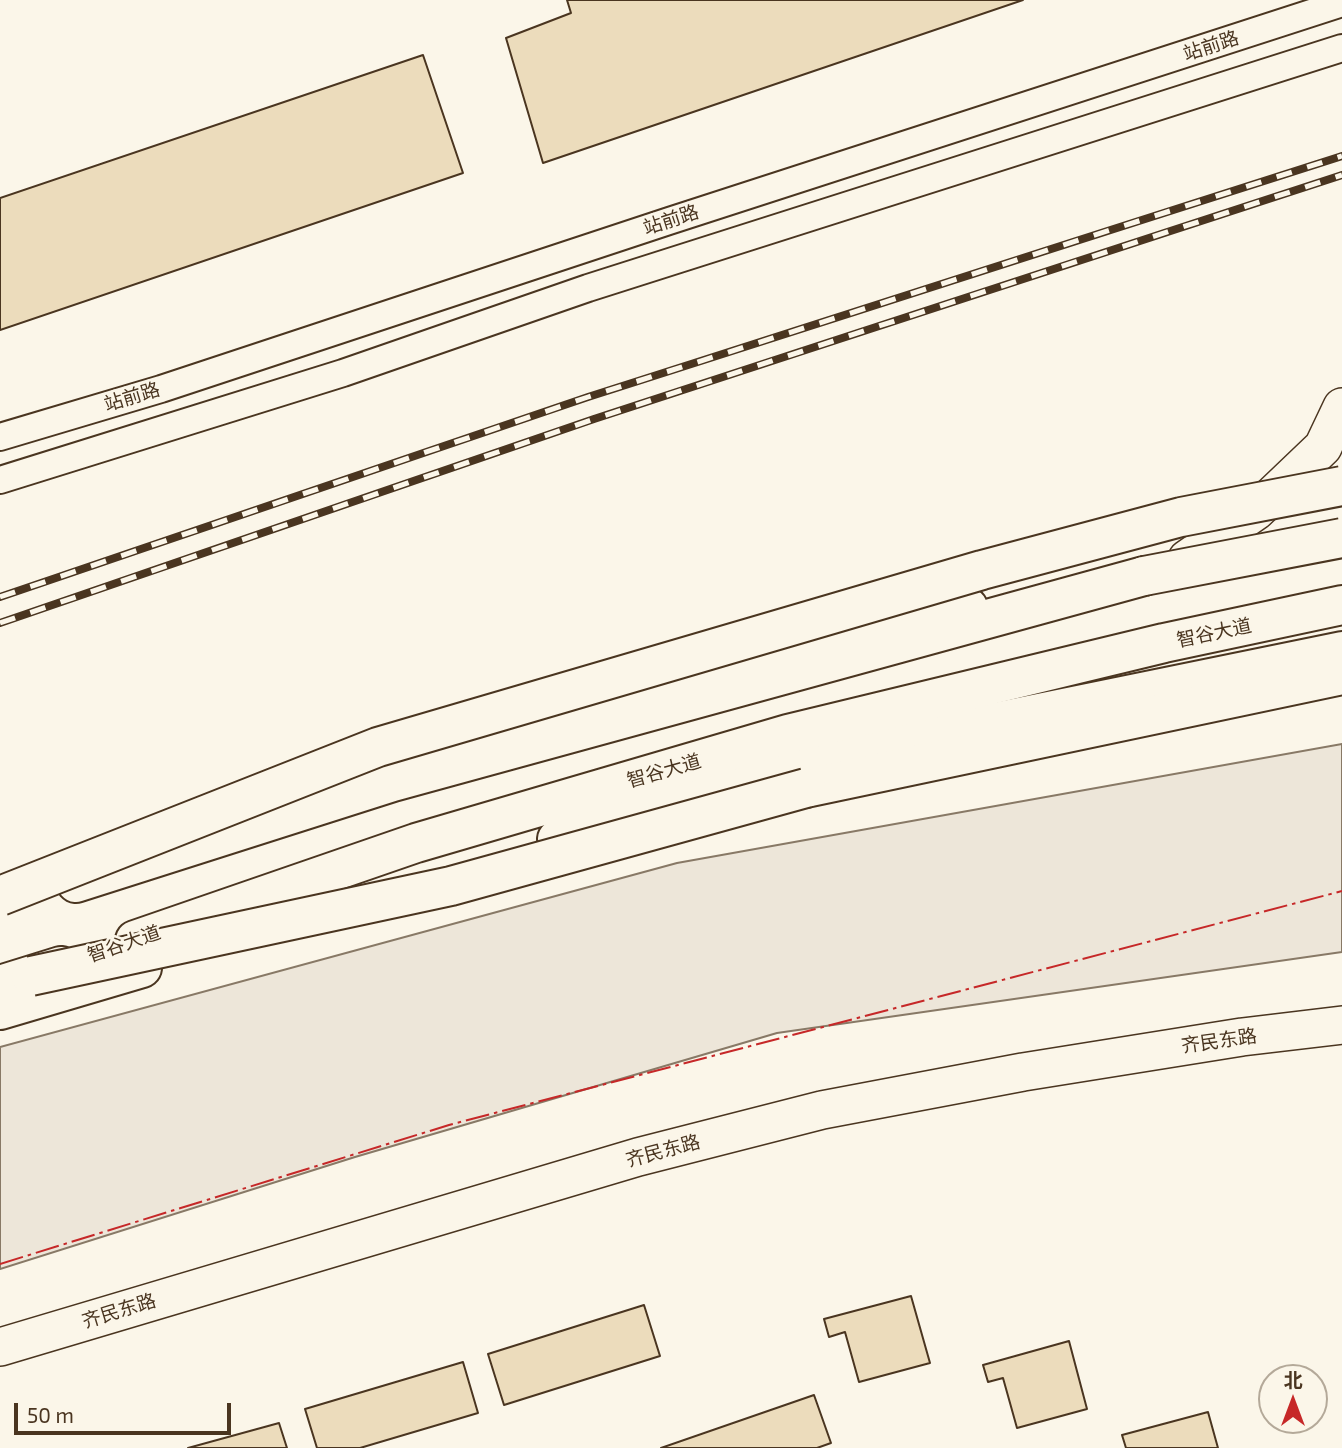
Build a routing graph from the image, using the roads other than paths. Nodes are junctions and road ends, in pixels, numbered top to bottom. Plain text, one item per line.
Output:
1 (1342, 4) edge
2 (1342, 48) edge
3 (1342, 407) edge
4 (0, 437) edge
5 (0, 480) edge
6 (1342, 485) edge
7 (1342, 539) edge
8 (1187, 559) junction
9 (1342, 605) edge
10 (1342, 651) edge
11 (1342, 675) edge
12 (1342, 699) edge
13 (806, 788) junction
14 (0, 878) edge
15 (0, 896) edge
16 (0, 907) edge
17 (16, 981) edge
18 (0, 1010) edge
19 (1342, 1025) edge
20 (0, 1347) edge

1 - 4 street, 站前路
2 - 5 street, 站前路
3 - 8 street
6 - 15 main road, bridge
7 - 8 main road
7 - 16 main road, bridge
8 - 14 main road
9 - 17 main road, 智谷大道, bridge
10 - 18 main road, 智谷大道
11 - 13 main road
12 - 13 main road
13 - 17 main road, bridge
19 - 20 street, 齐民东路

